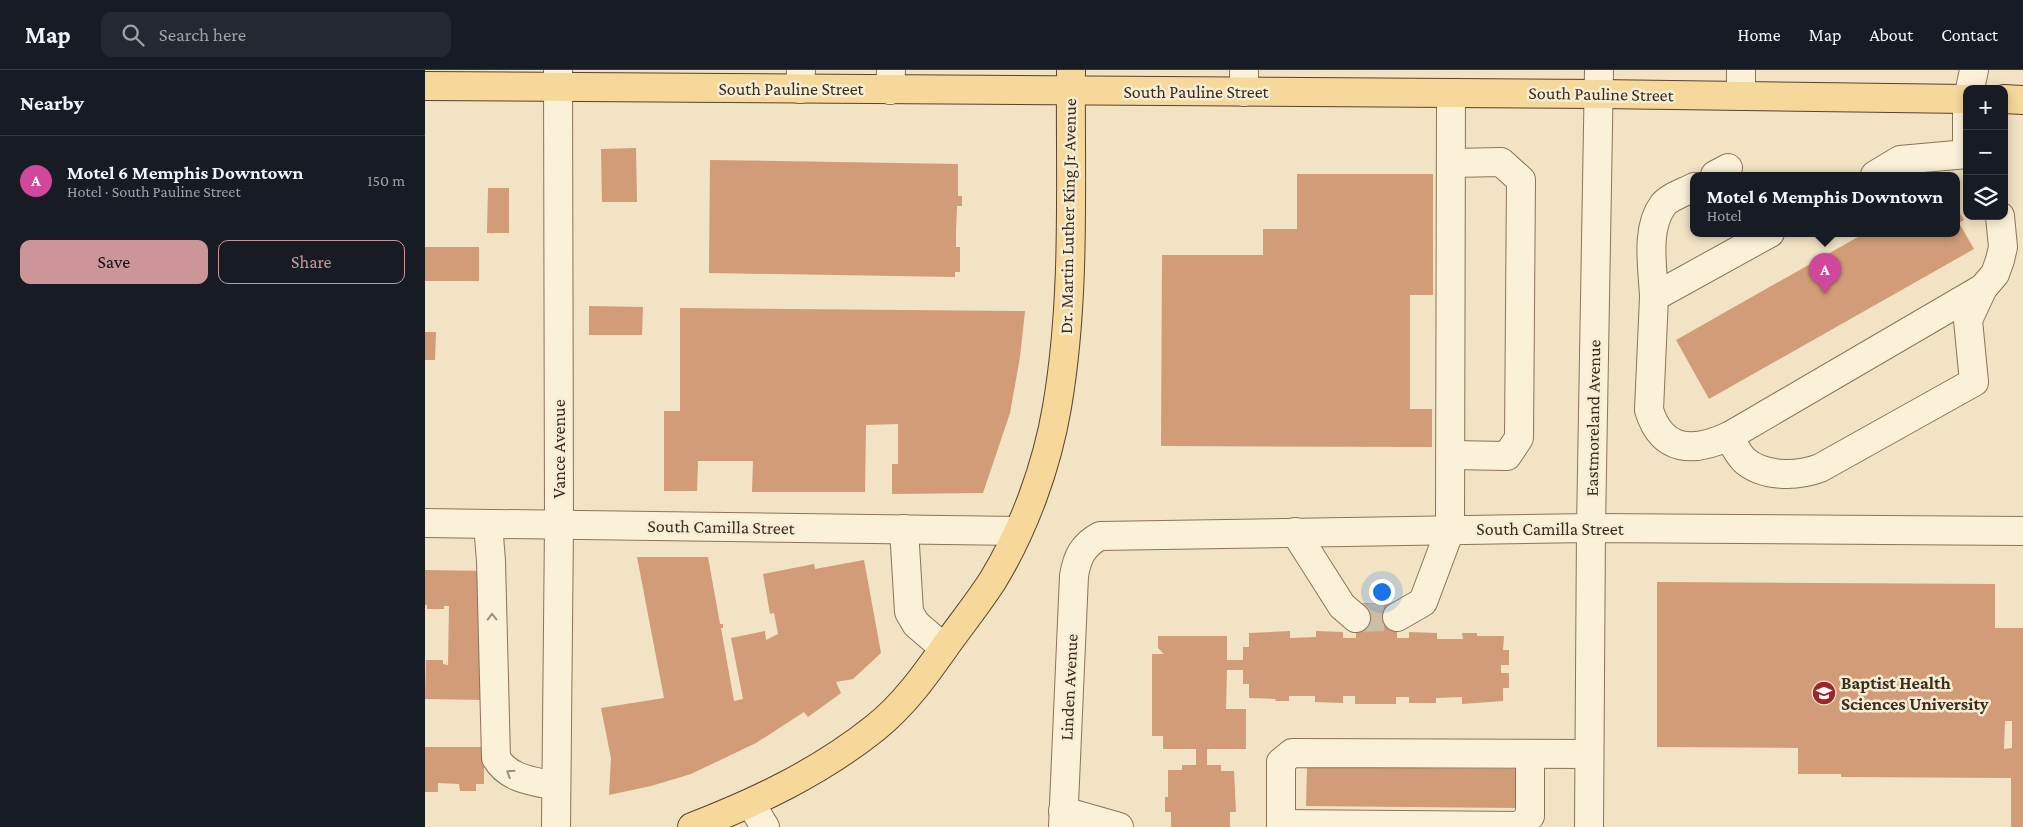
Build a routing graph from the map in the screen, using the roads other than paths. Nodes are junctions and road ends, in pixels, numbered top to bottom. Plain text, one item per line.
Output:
1 (1974, 70) edge
2 (557, 79) edge
3 (801, 80) edge
4 (891, 80) edge
5 (1071, 81) edge
6 (1244, 81) edge
7 (1599, 82) edge
8 (1741, 83) edge
9 (1971, 85) edge
10 (425, 86) edge
11 (1451, 93) junction
12 (1963, 99) edge
13 (2008, 100) edge
14 (2023, 100) edge
15 (1963, 154) edge
16 (1451, 162) junction
17 (1880, 172) edge
18 (1690, 189) edge
19 (2000, 220) edge
20 (1763, 237) edge
21 (1983, 288) junction
22 (1654, 297) junction
23 (1726, 438) junction
24 (1451, 456) junction
25 (425, 523) edge
26 (488, 524) junction
27 (559, 525) junction
28 (1591, 528) junction
29 (904, 529) junction
30 (1450, 530) junction
31 (1018, 531) junction
32 (2023, 531) edge
33 (1295, 532) junction
34 (1083, 550) joint
35 (1397, 617) tunnel mouth
36 (1356, 618) dead end
37 (945, 648) junction
38 (1530, 754) junction
39 (1588, 754) junction
40 (556, 786) junction
41 (751, 804) junction
42 (1063, 819) edge
43 (1281, 826) edge
44 (556, 827) edge
45 (692, 827) edge
46 (765, 827) edge
47 (1119, 827) edge
48 (1589, 827) edge

1 - 9 street
2 - 3 main road, South Pauline Street
2 - 10 main road, South Pauline Street
2 - 27 street, Vance Avenue
3 - 4 main road, South Pauline Street
4 - 5 main road, South Pauline Street
5 - 6 main road, South Pauline Street
5 - 31 main road, Dr. Martin Luther King Jr Avenue
6 - 11 main road, South Pauline Street
7 - 8 main road, South Pauline Street
7 - 11 main road, South Pauline Street
7 - 28 street, Eastmoreland Avenue
8 - 12 main road, South Pauline Street
11 - 16 street
13 - 14 main road
15 - 17 street
16 - 24 street
16 - 24 street
18 - 22 street
19 - 21 street
20 - 22 street
21 - 23 street
21 - 23 street
22 - 23 street
24 - 30 street
25 - 26 street, South Camilla Street
26 - 27 street, South Camilla Street
40 -> 26 street
27 - 29 street, South Camilla Street
27 - 40 street, Vance Avenue
28 - 30 street, South Camilla Street
28 - 32 street, South Camilla Street
28 - 39 street, Eastmoreland Avenue
29 - 31 street, South Camilla Street
29 - 37 street
30 - 33 street, South Camilla Street
30 - 35 street
31 - 37 main road, Dr. Martin Luther King Jr Avenue
33 - 34 street, South Camilla Street
33 - 36 street
34 - 42 street, Linden Avenue
37 - 41 main road, Dr. Martin Luther King Jr Avenue
38 - 39 street
38 - 43 street
38 - 43 street
39 - 48 street, Eastmoreland Avenue
40 - 44 street, Vance Avenue
41 - 45 main road, Dr. Martin Luther King Jr Avenue
41 - 46 street
42 - 47 street

